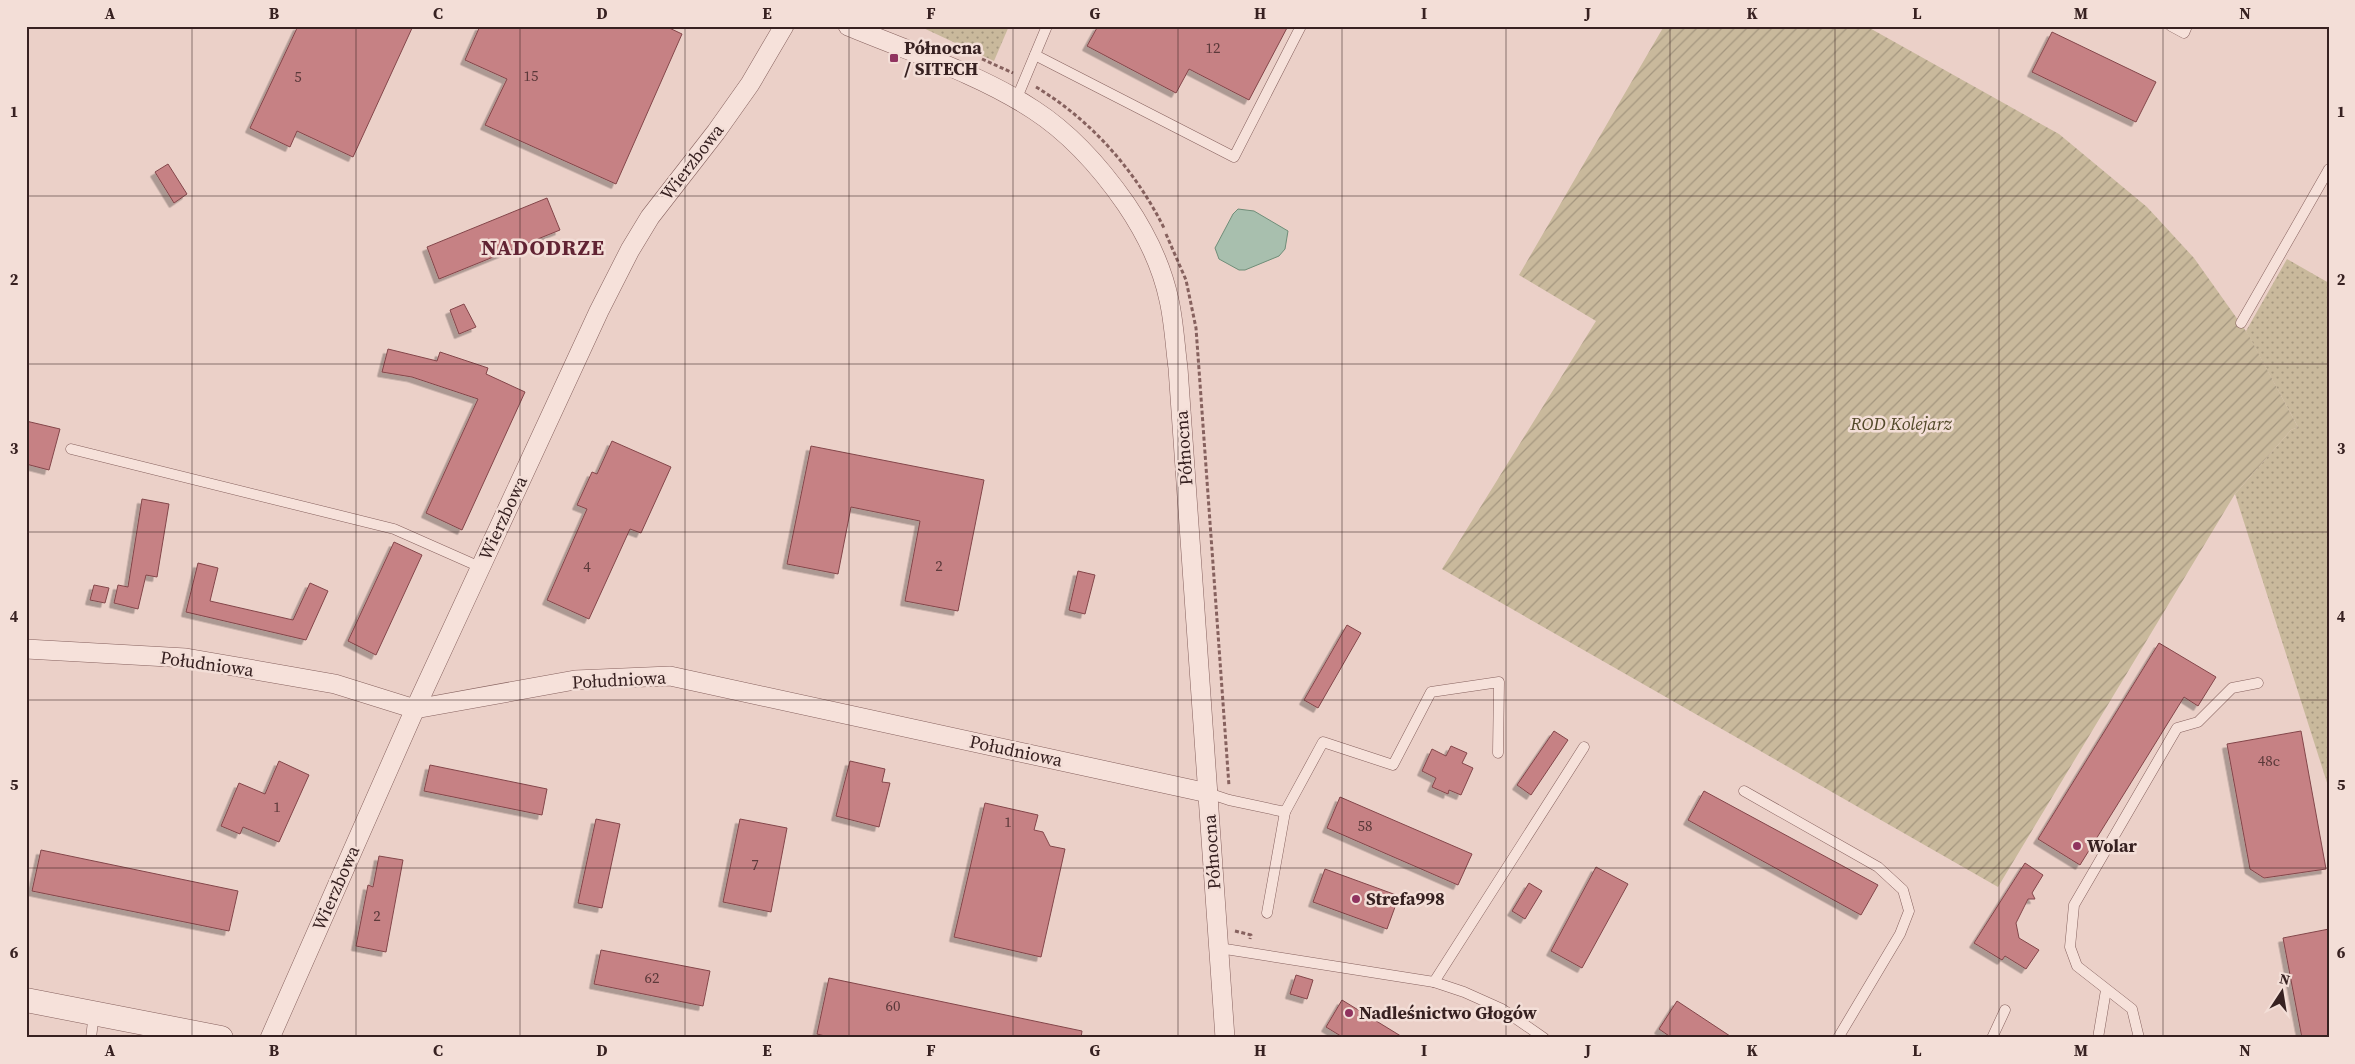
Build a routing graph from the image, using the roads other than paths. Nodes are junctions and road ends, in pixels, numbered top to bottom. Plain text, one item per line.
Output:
1 (784, 26) edge
2 (848, 26) edge
3 (1047, 26) edge
4 (1301, 26) edge
5 (2171, 26) edge
6 (2187, 26) edge
7 (1035, 55) junction
8 (1016, 100) junction
9 (2329, 169) edge
10 (2241, 323) dead end
11 (71, 449) dead end
12 (480, 567) junction
13 (26, 649) edge
14 (2258, 683) dead end
15 (415, 709) junction
16 (1584, 747) dead end
17 (1498, 753) dead end
18 (1744, 791) dead end
19 (1208, 793) junction
20 (1284, 812) junction
21 (1266, 913) dead end
22 (1219, 948) junction
23 (1434, 982) junction
24 (2106, 990) junction
25 (26, 1000) edge
26 (2005, 1010) dead end
27 (94, 1012) junction
28 (91, 1038) edge
29 (220, 1038) edge
30 (270, 1038) edge
31 (1225, 1038) edge
32 (1544, 1038) edge
33 (1838, 1038) edge
34 (1992, 1038) edge
35 (2098, 1038) edge
36 (2139, 1038) edge

1 - 12 street, Wierzbowa
2 - 8 street, Północna
3 - 7 lane
4 - 7 lane
5 - 6 lane
7 - 8 lane
8 - 19 street, Północna
9 - 10 lane
11 - 12 lane
12 - 15 street, Wierzbowa
13 - 15 street, Południowa
14 - 24 lane
15 - 19 street, Południowa
15 - 30 street, Wierzbowa
16 - 23 lane
17 - 20 lane
18 - 33 lane
19 - 20 lane
19 - 22 street, Północna
20 - 21 lane
22 - 23 lane
22 - 31 street, Północna
23 - 32 lane
24 - 35 lane
24 - 36 lane
25 - 27 street
26 - 34 lane
27 - 28 lane
27 - 29 street

